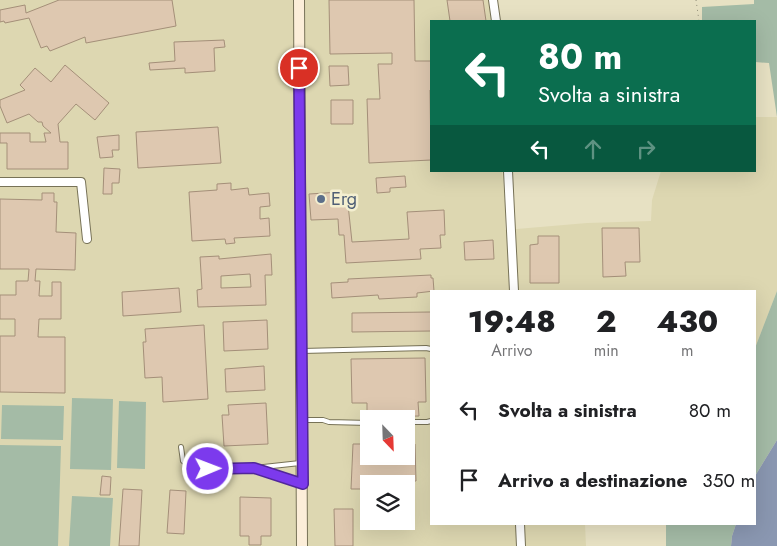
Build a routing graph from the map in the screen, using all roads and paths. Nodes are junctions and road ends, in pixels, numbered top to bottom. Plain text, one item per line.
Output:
1 (299, 0) edge
2 (493, 0) edge
3 (696, 0) edge
4 (496, 20) edge
5 (698, 20) edge
6 (508, 172) edge
7 (0, 182) edge
8 (87, 239) dead end
9 (514, 290) edge
10 (430, 349) edge
11 (302, 351) junction
12 (302, 420) junction
13 (430, 421) edge
14 (415, 422) edge
15 (360, 423) edge
16 (181, 447) dead end
17 (302, 463) junction
18 (254, 468) junction
19 (303, 484) junction
20 (520, 525) edge
21 (302, 546) edge
22 (520, 546) edge

1 - 11 main road
2 - 4 street
3 - 5 path
6 - 9 street
7 - 8 street
10 - 11 lane
11 - 12 main road
12 - 15 lane
12 - 17 main road
13 - 14 lane
16 - 18 lane
17 - 18 lane
17 - 19 main road
18 - 19 lane
19 - 21 main road
20 - 22 street

